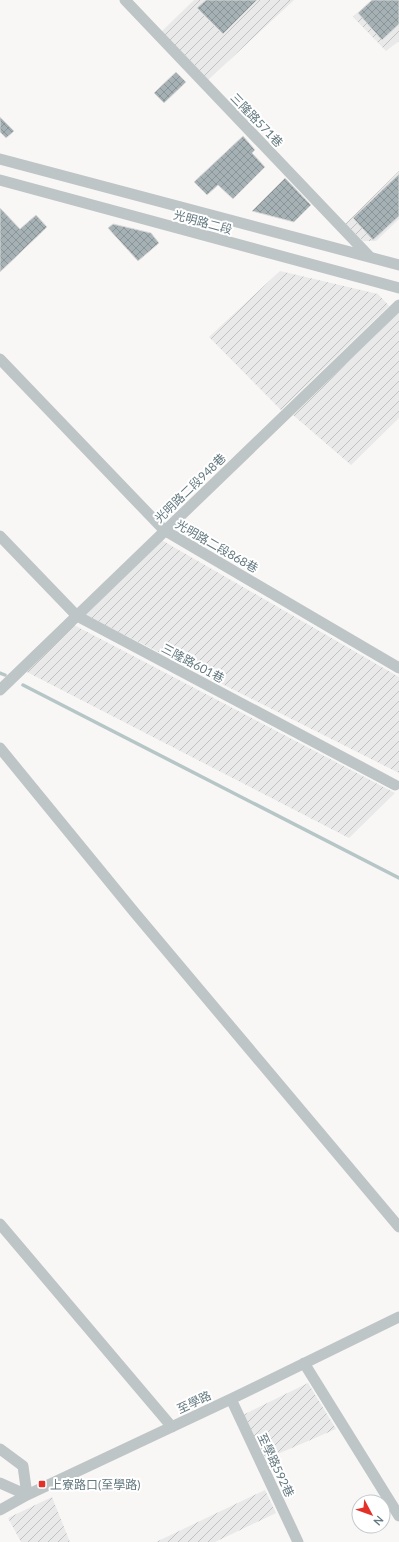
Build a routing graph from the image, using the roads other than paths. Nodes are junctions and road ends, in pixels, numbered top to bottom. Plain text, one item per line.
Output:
1 (125, 0) edge
2 (0, 158) edge
3 (0, 180) edge
4 (370, 258) junction
5 (399, 265) edge
6 (399, 288) edge
7 (399, 305) edge
8 (0, 359) edge
9 (164, 530) junction
10 (0, 536) edge
11 (77, 616) junction
12 (399, 668) edge
13 (0, 690) edge
14 (0, 748) edge
15 (395, 784) dead end
16 (0, 1224) edge
17 (399, 1227) edge
18 (399, 1317) edge
19 (304, 1363) junction
20 (231, 1399) junction
21 (172, 1427) junction
22 (0, 1449) edge
23 (0, 1483) edge
24 (27, 1495) junction
25 (0, 1510) edge
26 (399, 1516) edge
27 (298, 1542) edge

1 - 4 street, 三隆路571巷
2 - 4 street, 光明路二段
3 - 6 street, 光明路二段
4 - 5 street, 光明路二段
7 - 9 street, 光明路二段948巷
8 - 9 street, 光明路二段868巷
9 - 11 street, 光明路二段948巷
9 - 12 street, 光明路二段868巷
10 - 11 street, 三隆路601巷
11 - 13 street, 光明路二段948巷
11 - 15 street, 三隆路601巷
14 - 17 street
16 - 21 street
18 - 19 street, 至學路
19 - 20 street, 至學路
19 - 26 street
20 - 21 street, 至學路
20 - 27 street, 至學路592巷
21 - 24 street, 至學路
22 - 24 street
23 - 24 street
24 - 25 street, 至學路

